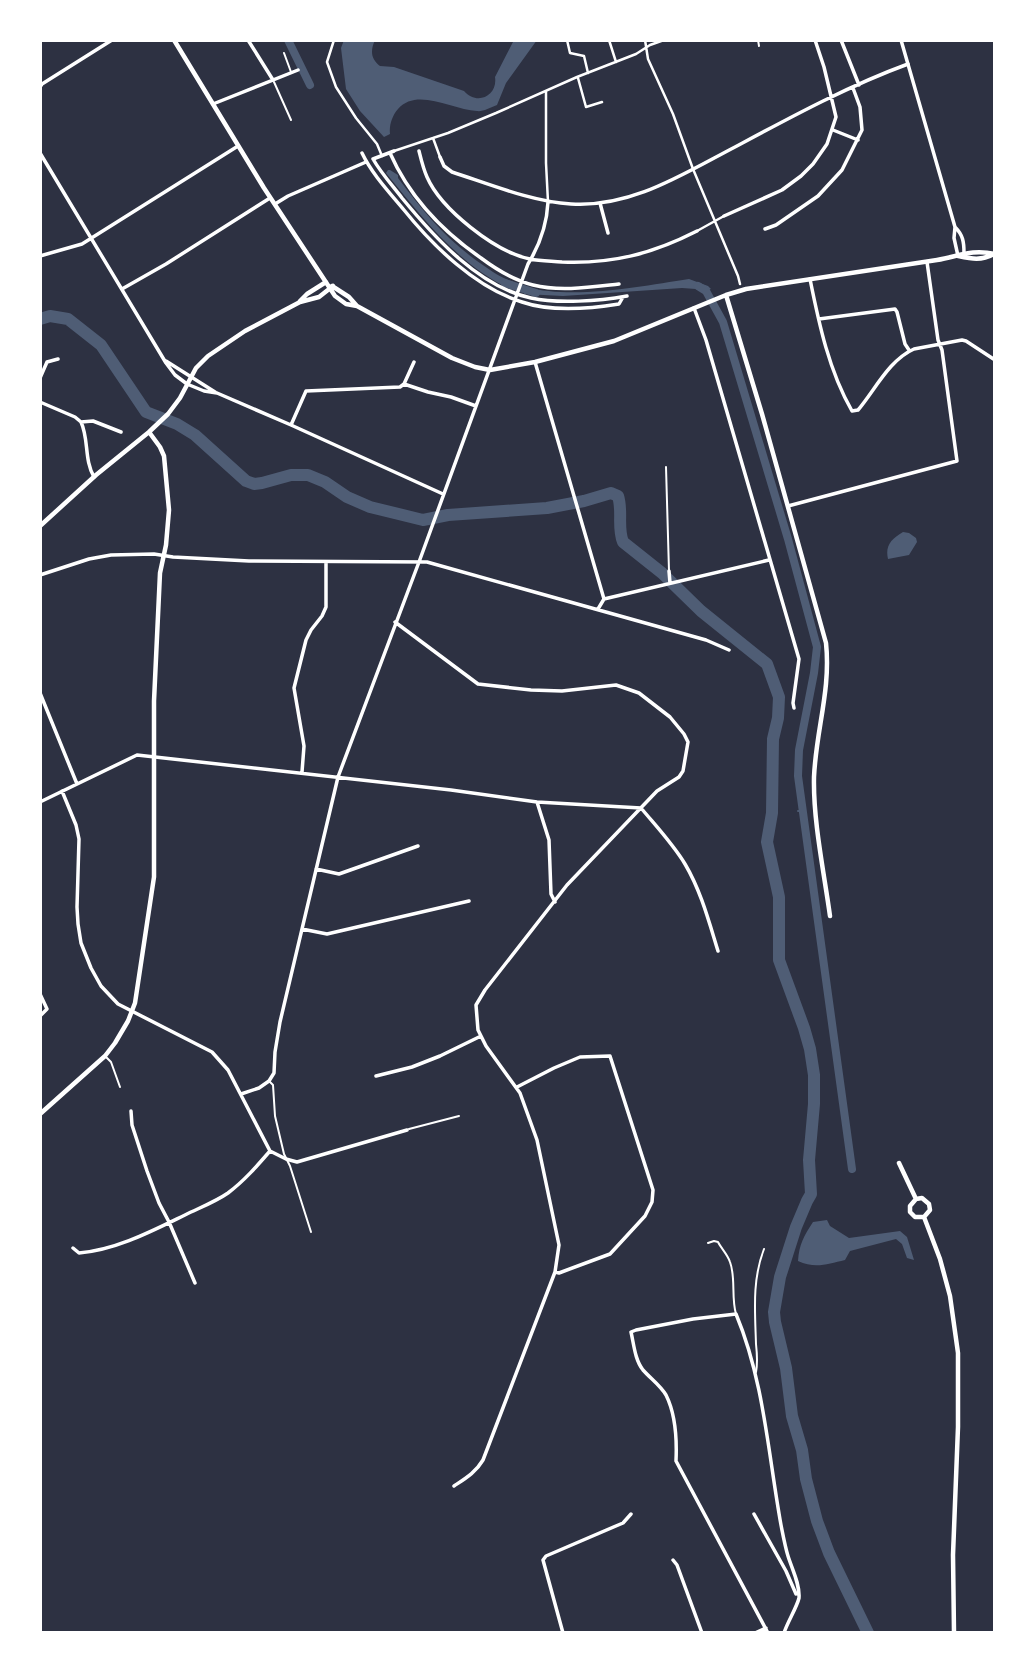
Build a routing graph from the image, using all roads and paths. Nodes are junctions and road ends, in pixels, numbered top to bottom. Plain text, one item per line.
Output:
1 (112, 40) edge
2 (173, 40) edge
3 (248, 40) edge
4 (334, 40) edge
5 (567, 40) edge
6 (609, 40) edge
7 (645, 40) edge
8 (664, 40) edge
9 (758, 40) edge
10 (815, 40) edge
11 (841, 40) edge
12 (901, 40) edge
13 (759, 46) dead end
14 (645, 48) junction
15 (284, 53) dead end
16 (616, 62) junction
17 (908, 64) junction
18 (298, 70) dead end
19 (292, 73) junction
20 (588, 73) junction
21 (577, 77) junction
22 (273, 81) junction
23 (41, 85) edge
24 (859, 85) junction
25 (853, 87) junction
26 (546, 91) junction
27 (831, 97) junction
28 (602, 102) dead end
29 (213, 104) junction
30 (291, 120) dead end
31 (833, 130) junction
32 (433, 138) junction
33 (858, 140) junction
34 (416, 144) junction
35 (238, 146) junction
36 (419, 151) joint
37 (392, 152) junction
38 (40, 153) edge
39 (362, 153) dead end
40 (382, 156) junction
41 (440, 157) joint
42 (373, 159) junction
43 (366, 162) junction
44 (693, 169) junction
45 (270, 198) junction
46 (548, 202) junction
47 (274, 204) junction
48 (600, 204) junction
49 (724, 216) joint
50 (714, 221) junction
51 (956, 227) junction
52 (765, 229) dead end
53 (696, 231) joint
54 (608, 233) dead end
55 (432, 238) junction
56 (92, 239) junction
57 (964, 253) junction
58 (994, 254) edge
59 (40, 256) edge
60 (958, 256) junction
61 (531, 260) junction
62 (926, 262) junction
63 (810, 279) junction
64 (326, 282) junction
65 (521, 283) junction
66 (619, 284) dead end
67 (740, 284) dead end
68 (332, 287) junction
69 (122, 289) junction
70 (517, 293) junction
71 (726, 295) junction
72 (515, 300) junction
73 (300, 302) junction
74 (694, 308) junction
75 (819, 319) junction
76 (424, 343) junction
77 (940, 344) junction
78 (421, 350) dead end
79 (909, 350) junction
80 (58, 359) dead end
81 (164, 359) junction
82 (995, 360) edge
83 (414, 362) dead end
84 (535, 362) junction
85 (490, 370) junction
86 (191, 377) junction
87 (40, 378) edge
88 (187, 384) junction
89 (404, 384) junction
90 (217, 393) junction
91 (40, 402) edge
92 (476, 406) junction
93 (81, 422) junction
94 (291, 425) junction
95 (121, 432) dead end
96 (149, 432) junction
97 (666, 467) dead end
98 (94, 477) junction
99 (444, 495) junction
100 (788, 506) junction
101 (40, 526) edge
102 (164, 555) junction
103 (769, 560) junction
104 (419, 562) junction
105 (326, 563) junction
106 (669, 571) joint
107 (40, 575) edge
108 (672, 582) junction
109 (604, 599) junction
110 (598, 609) junction
111 (395, 622) junction
112 (730, 650) dead end
113 (40, 693) edge
114 (794, 708) dead end
115 (154, 756) junction
116 (302, 773) junction
117 (338, 777) junction
118 (77, 784) junction
119 (62, 791) junction
120 (40, 802) edge
121 (537, 802) junction
122 (641, 808) junction
123 (418, 846) dead end
124 (316, 869) junction
125 (469, 901) dead end
126 (555, 901) junction
127 (830, 916) dead end
128 (302, 929) junction
129 (718, 951) dead end
130 (40, 994) edge
131 (132, 1012) junction
132 (40, 1016) edge
133 (481, 1036) junction
134 (105, 1056) junction
135 (376, 1076) dead end
136 (270, 1081) junction
137 (120, 1087) dead end
138 (517, 1087) junction
139 (242, 1094) junction
140 (131, 1111) dead end
141 (40, 1114) edge
142 (459, 1116) dead end
143 (407, 1130) joint
144 (270, 1151) junction
145 (286, 1159) junction
146 (899, 1163) dead end
147 (916, 1199) junction
148 (924, 1217) junction
149 (169, 1223) junction
150 (311, 1232) dead end
151 (708, 1243) dead end
152 (73, 1248) dead end
153 (764, 1249) dead end
154 (555, 1272) junction
155 (195, 1283) dead end
156 (736, 1314) junction
157 (756, 1373) junction
158 (454, 1486) dead end
159 (631, 1514) dead end
160 (754, 1514) dead end
161 (673, 1560) dead end
162 (799, 1599) junction
163 (767, 1630) edge
164 (563, 1633) edge
165 (702, 1633) edge
166 (755, 1633) edge
167 (784, 1633) edge
168 (954, 1633) edge

1 - 23 street
2 - 29 main road
3 - 22 street
4 - 40 street
5 - 20 street
6 - 16 street
7 - 14 street
8 - 14 street
9 - 13 lane
10 - 27 street
11 - 24 street
12 - 17 street
14 - 16 street
14 - 44 street
15 - 19 lane
16 - 20 street
17 - 24 street
17 - 51 street
18 - 19 street
19 - 22 street
20 - 21 street
21 - 26 street
21 - 28 street
22 - 29 street
22 - 30 lane
24 - 25 street
25 - 27 street
25 - 33 street
26 - 32 street
26 - 46 street
27 - 31 street
27 - 44 street
29 - 35 main road
31 - 33 street
31 - 49 street
32 - 34 street
32 - 41 street
33 - 52 street
34 - 36 street
34 - 37 street
35 - 45 main road
35 - 56 street
36 - 61 street
37 - 40 street
37 - 65 street
38 - 56 street
39 - 43 street
40 - 42 street
41 - 46 street
42 - 43 street
42 - 55 street
43 - 47 street
43 - 55 street
44 - 48 street
44 - 50 street
45 - 47 main road
45 - 69 street
46 - 48 street
46 - 61 street
47 - 64 main road
48 - 54 street
49 - 50 street
50 - 53 street
50 - 67 street
51 - 57 street
51 - 60 street
53 - 61 street
55 - 70 street
55 - 72 street
56 - 59 street
56 - 69 street
57 - 58 main road
57 - 60 main road
58 - 60 main road
60 - 62 main road
61 - 65 street
62 - 63 main road
62 - 77 street
63 - 71 main road
63 - 75 street
64 - 68 main road
64 - 73 main road
65 - 66 street
65 - 70 street
68 - 73 main road
68 - 76 main road
69 - 81 street
70 - 72 street
70 - 72 street
71 - 74 main road
71 - 100 main road
72 - 85 street
73 - 86 main road
74 - 84 main road
74 - 103 street
75 - 79 street
75 - 79 street
76 - 78 street
76 - 85 main road
77 - 79 street
77 - 82 street
77 - 100 street
80 - 87 street
81 - 86 street
81 - 88 street
83 - 89 street
84 - 85 main road
84 - 109 street
85 - 92 street
86 - 88 main road
86 - 90 street
88 - 90 street
88 - 96 main road
89 - 92 street
89 - 94 street
90 - 94 street
91 - 93 street
92 - 99 street
93 - 95 street
93 - 98 street
94 - 99 street
96 - 98 main road
96 - 102 main road
97 - 106 lane
98 - 101 main road
99 - 104 street
100 - 127 main road
102 - 105 street
102 - 107 street
102 - 115 main road
103 - 108 street
103 - 114 street
104 - 105 street
104 - 110 street
104 - 111 street
105 - 116 street
106 - 108 street
108 - 109 street
109 - 110 street
110 - 112 street
111 - 117 street
111 - 122 street
113 - 118 street
115 - 116 street
115 - 118 street
115 - 131 main road
116 - 117 street
117 - 121 street
117 - 124 street
118 - 119 street
119 - 120 street
119 - 131 street
121 - 122 street
121 - 126 street
122 - 126 street
122 - 129 street
123 - 124 street
124 - 128 street
125 - 128 street
126 - 133 street
128 - 136 street
130 - 132 street
131 - 134 main road
131 - 139 street
133 - 135 street
133 - 138 street
134 - 137 lane
134 - 141 main road
136 - 139 street
136 - 145 lane
138 - 154 street
138 - 154 street
139 - 144 street
140 - 149 street
142 - 143 lane
143 - 145 street
144 - 145 street
144 - 149 street
145 - 150 lane
146 - 147 main road
147 - 148 main road
147 - 148 main road
148 - 168 main road
149 - 152 street
149 - 155 street
151 - 156 lane
153 - 157 lane
154 - 158 street
156 - 157 street
156 - 163 street
157 - 162 street
159 - 164 street
160 - 162 street
161 - 165 street
162 - 167 street
163 - 166 street

